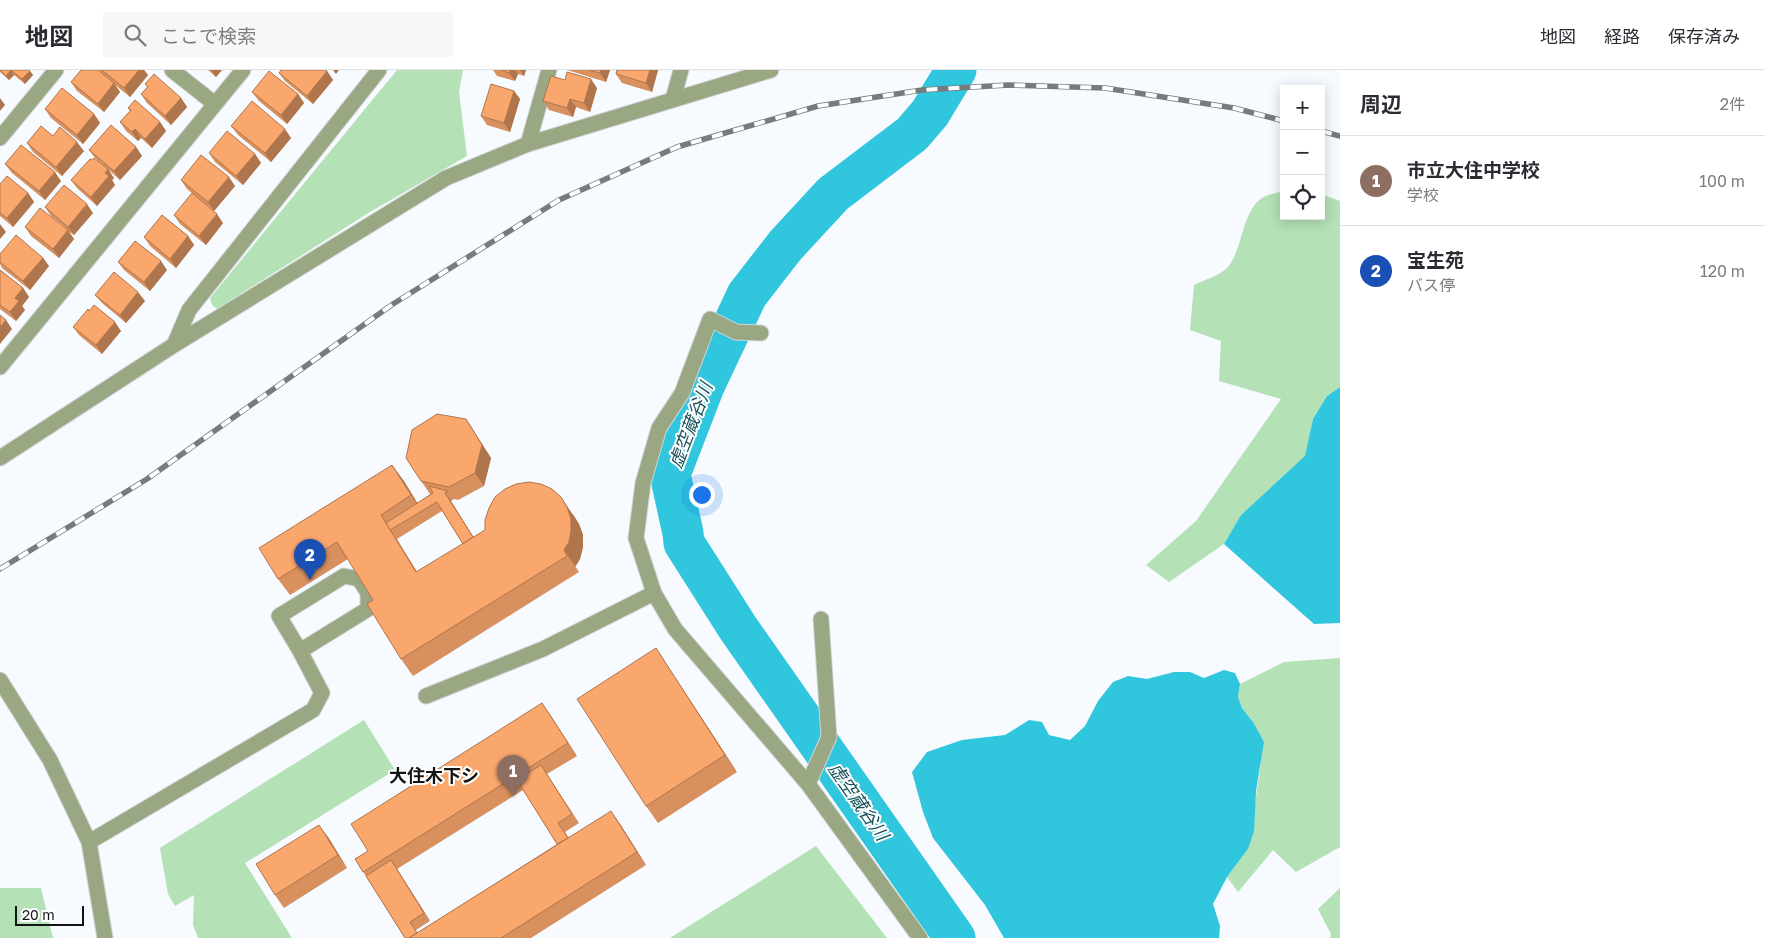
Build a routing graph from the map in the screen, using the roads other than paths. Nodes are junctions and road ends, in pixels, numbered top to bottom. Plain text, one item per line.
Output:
1 (56, 70) edge
2 (172, 70) edge
3 (243, 70) edge
4 (379, 70) edge
5 (549, 70) edge
6 (681, 70) edge
7 (771, 70) edge
8 (673, 99) junction
9 (215, 104) junction
10 (0, 138) edge
11 (528, 144) junction
12 (761, 333) dead end
13 (174, 345) junction
14 (0, 367) edge
15 (0, 458) edge
16 (654, 593) junction
17 (821, 619) dead end
18 (300, 652) junction
19 (0, 680) edge
20 (426, 696) dead end
21 (808, 784) junction
22 (88, 842) junction
23 (105, 938) edge
24 (920, 938) edge

1 - 10 street
2 - 9 street
3 - 9 street
4 - 13 street
5 - 11 street
6 - 8 street
7 - 8 street
8 - 11 street
9 - 14 street
11 - 13 street
12 - 16 street
13 - 15 street
16 - 20 street
16 - 21 street
17 - 21 street
18 - 18 street
18 - 22 street
19 - 22 street
21 - 24 street
22 - 23 street

